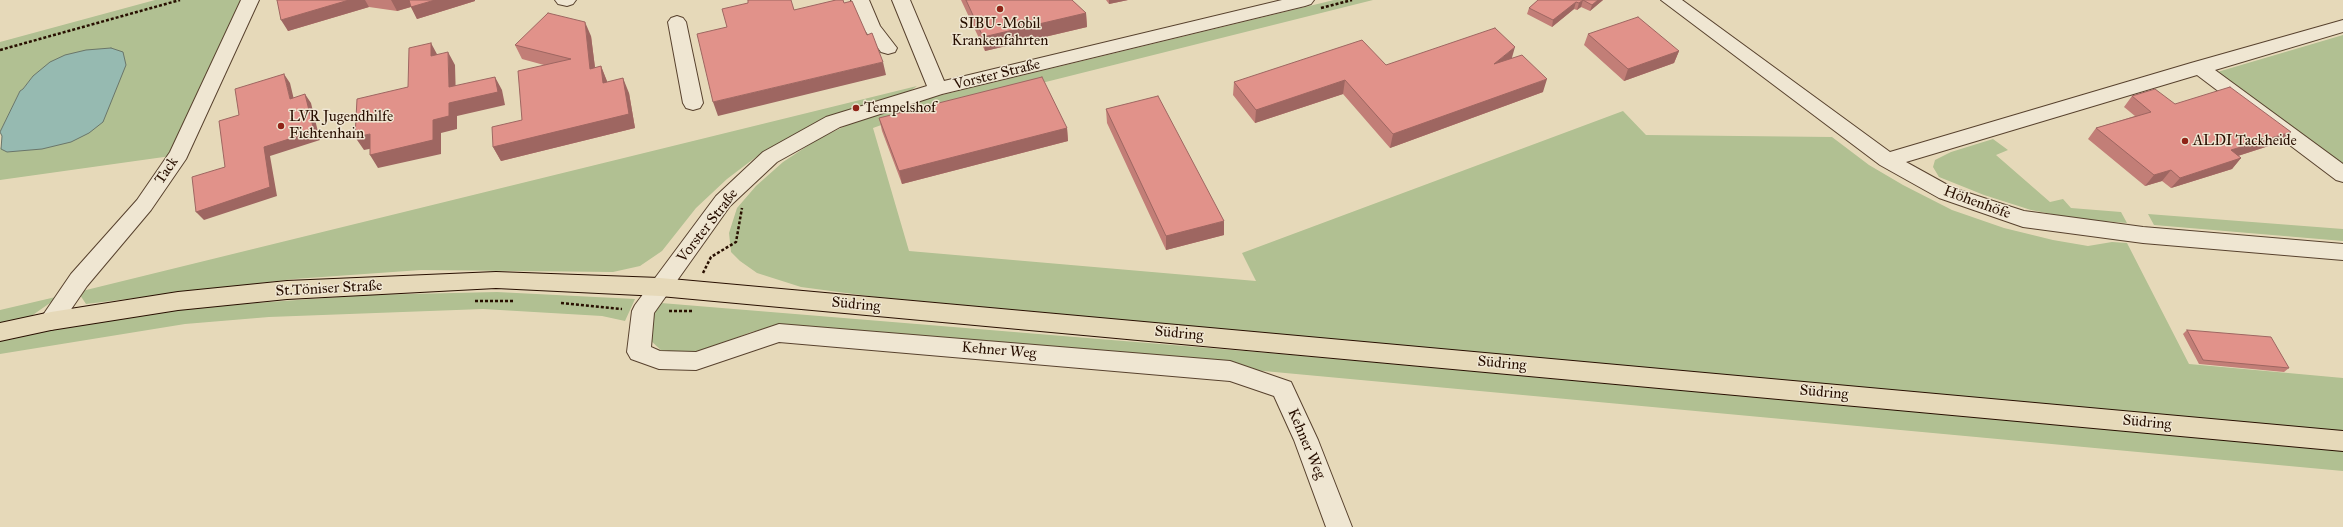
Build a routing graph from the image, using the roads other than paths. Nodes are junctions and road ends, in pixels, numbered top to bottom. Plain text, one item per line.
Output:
1 (250, 0) edge
2 (860, 0) edge
3 (901, 0) edge
4 (1670, 0) edge
5 (1310, 5) edge
6 (677, 22) dead end
7 (2343, 26) edge
8 (888, 48) dead end
9 (2198, 67) junction
10 (938, 89) junction
11 (693, 103) dead end
12 (1887, 160) junction
13 (2343, 174) edge
14 (2343, 252) edge
15 (660, 287) junction
16 (51, 321) junction
17 (0, 332) edge
18 (2343, 441) edge
19 (1339, 527) edge

1 - 16 street, Tack
2 - 8 street
3 - 10 street
4 - 12 street, Höhenhöfe
5 - 10 street, Vorster Straße
6 - 11 street
7 - 9 street
9 - 12 street
9 - 13 street
10 - 15 street, Vorster Straße
12 - 14 street, Höhenhöfe
15 - 16 main road, St.Töniser Straße
15 - 18 main road, Südring
15 - 19 street, Kehner Weg
16 - 17 main road, St.Töniser Straße

